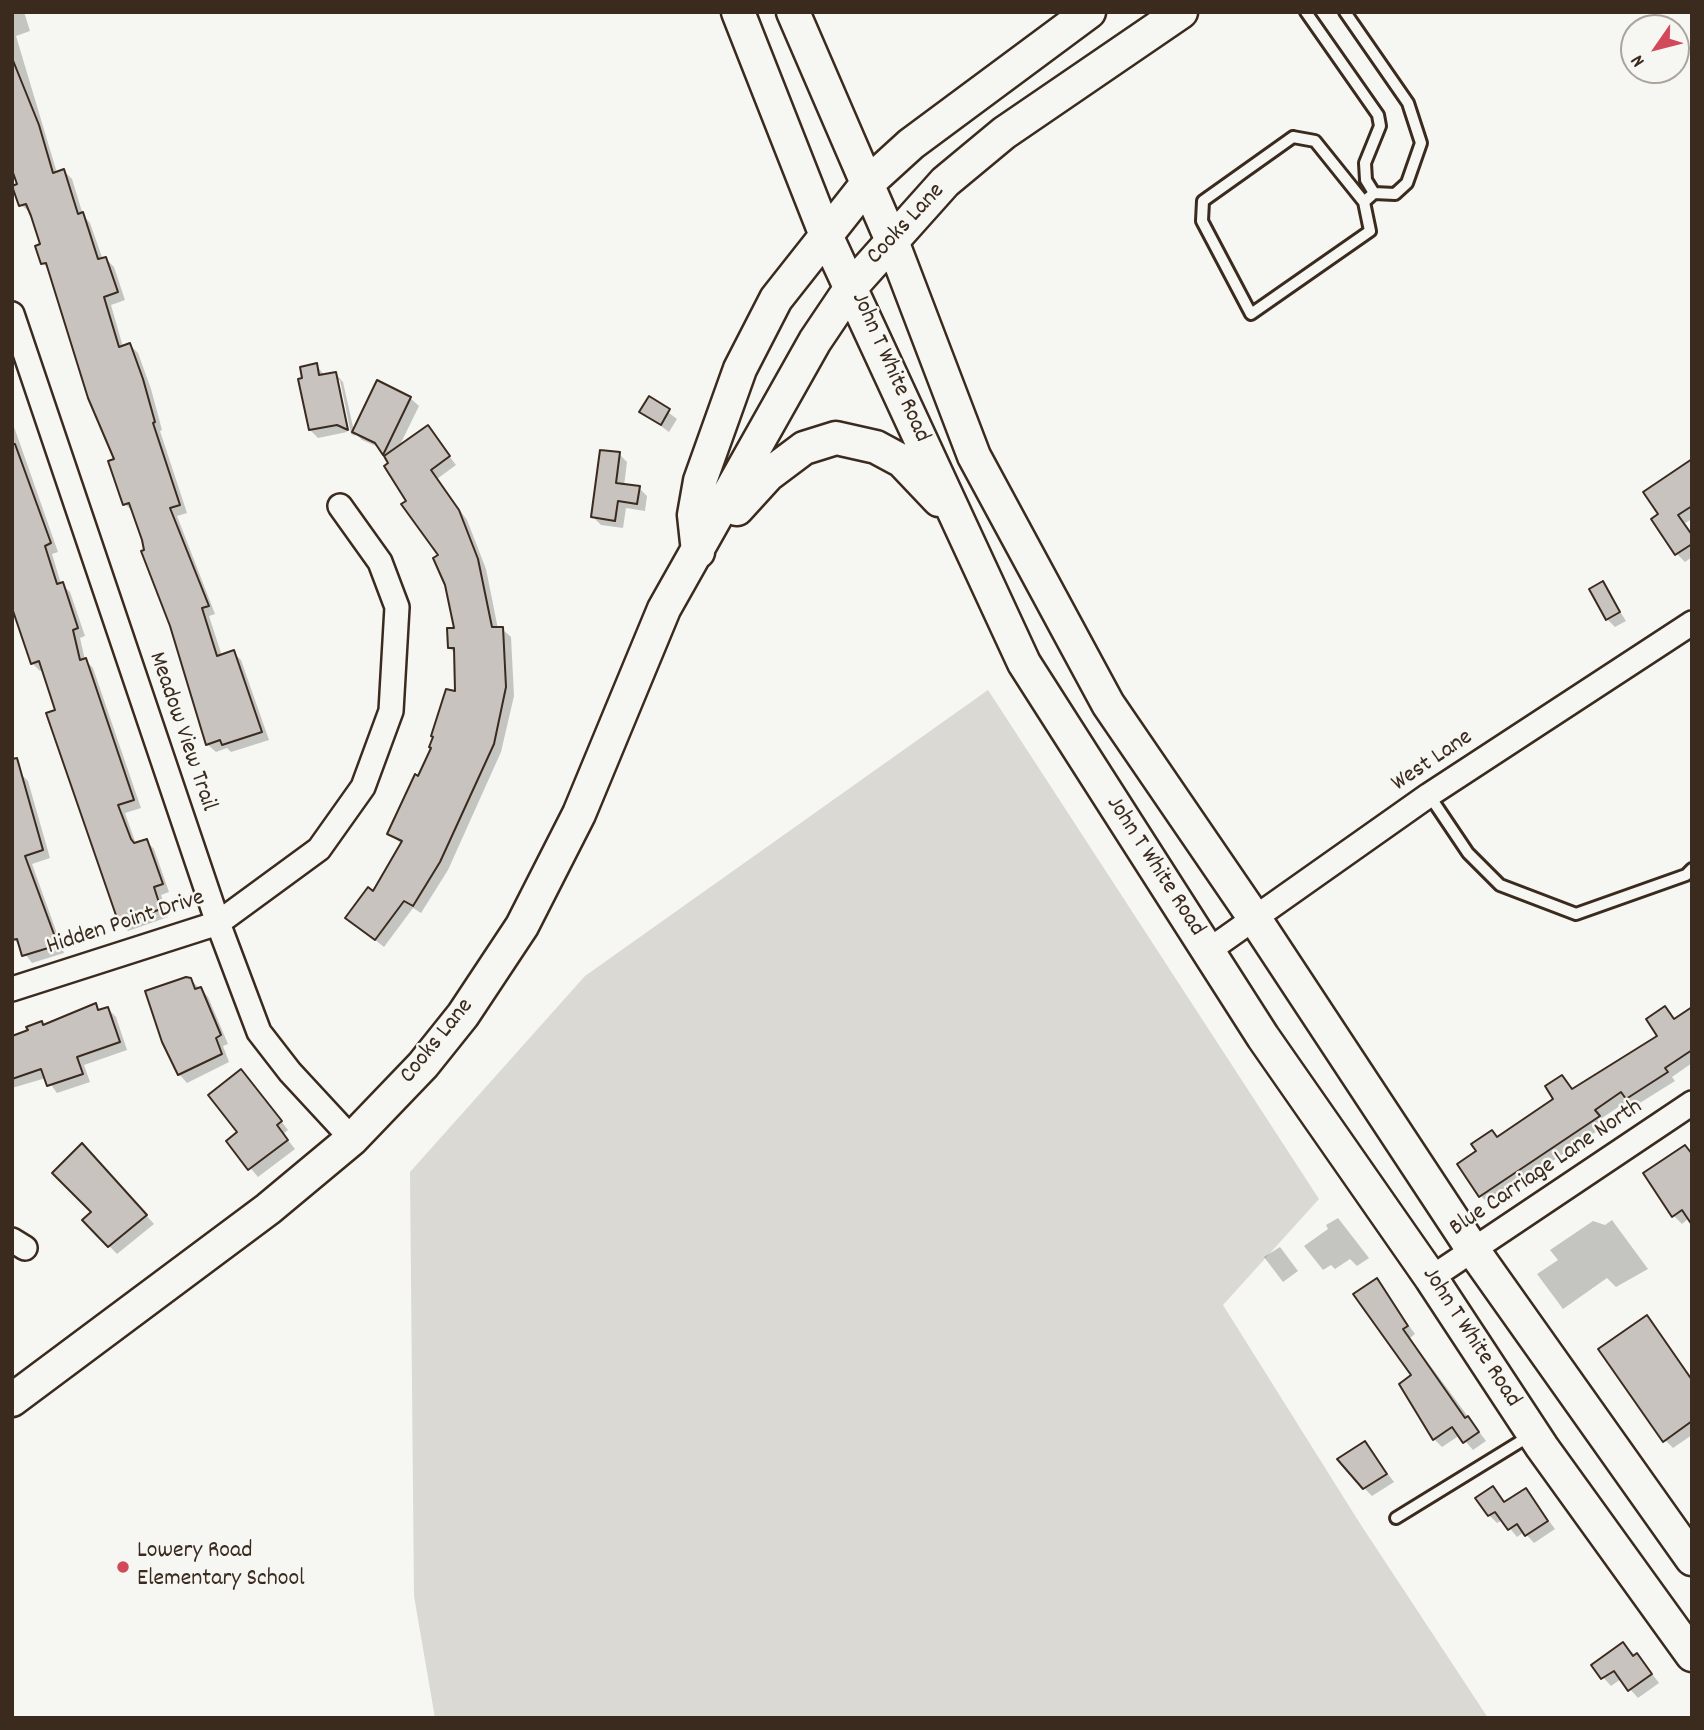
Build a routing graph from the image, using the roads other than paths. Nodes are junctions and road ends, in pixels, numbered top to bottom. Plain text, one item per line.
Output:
1 (738, 12) edge
2 (793, 12) edge
3 (1089, 12) edge
4 (1181, 12) edge
5 (1306, 12) edge
6 (1345, 12) edge
7 (866, 185) junction
8 (1374, 193) junction
9 (1364, 202) junction
10 (825, 233) junction
11 (892, 241) junction
12 (852, 286) junction
13 (12, 314) edge
14 (340, 506) dead end
15 (963, 530) junction
16 (698, 552) junction
17 (1692, 623) edge
18 (1429, 795) junction
19 (1692, 870) edge
20 (1255, 919) junction
21 (218, 923) junction
22 (1208, 951) junction
23 (12, 989) edge
24 (1692, 1103) edge
25 (352, 1139) junction
26 (1473, 1250) junction
27 (1432, 1278) junction
28 (12, 1400) edge
29 (1533, 1433) junction
30 (1396, 1518) dead end
31 (1692, 1559) edge
32 (1692, 1655) edge

1 - 10 main road, John T White Road
2 - 7 main road, John T White Road
3 - 7 main road
4 - 11 main road, Cooks Lane
5 - 8 lane
6 - 8 lane
7 - 10 main road
7 - 11 main road, John T White Road
8 - 9 lane
9 - 9 lane
10 - 12 main road, John T White Road
10 - 16 main road
11 - 12 main road, Cooks Lane
11 - 20 main road, John T White Road
12 - 15 main road, John T White Road
12 - 16 main road, Cooks Lane
13 - 21 street, Meadow View Trail
14 - 21 street, Hidden Point Drive
15 - 16 main road
15 - 22 main road, John T White Road
16 - 25 main road, Cooks Lane
17 - 18 street, West Lane
18 - 19 lane
18 - 20 street, West Lane
20 - 22 street, West Lane
20 - 26 main road, John T White Road
21 - 23 street, Hidden Point Drive
21 - 25 street, Meadow View Trail
22 - 27 main road, John T White Road
24 - 26 street, Blue Carriage Lane North
25 - 28 main road, Cooks Lane
26 - 27 street, Blue Carriage Lane North
26 - 31 main road, John T White Road
27 - 29 main road, John T White Road
29 - 30 lane
29 - 32 main road, John T White Road

